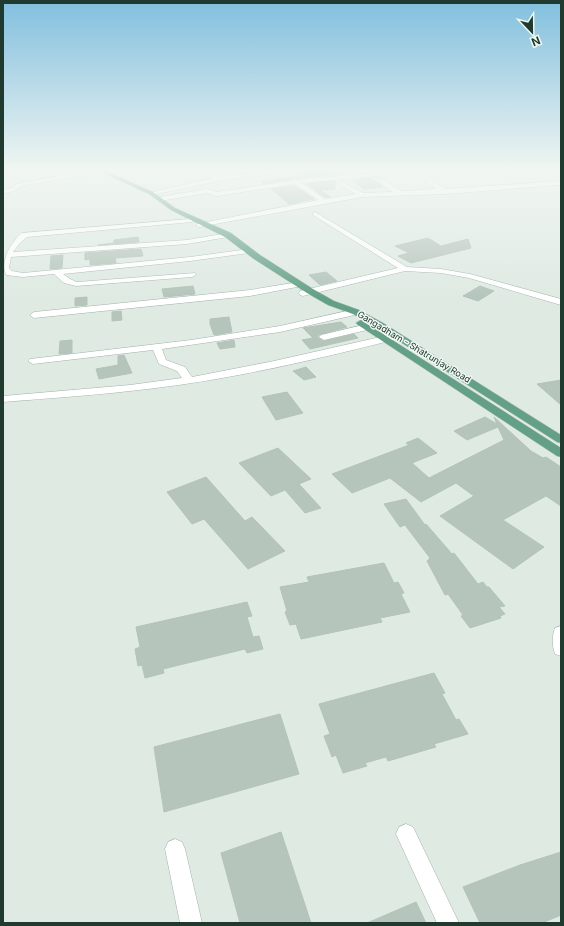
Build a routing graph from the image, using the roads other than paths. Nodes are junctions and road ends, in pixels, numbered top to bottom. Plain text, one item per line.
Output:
1 (170, 212) edge
2 (179, 212) edge
3 (265, 212) edge
4 (315, 214) dead end
5 (190, 222) junction
6 (202, 224) junction
7 (226, 235) junction
8 (247, 251) junction
9 (9, 255) junction
10 (405, 269) junction
11 (56, 272) junction
12 (192, 274) dead end
13 (296, 285) junction
14 (307, 292) junction
15 (561, 302) edge
16 (356, 312) junction
17 (34, 315) dead end
18 (344, 315) junction
19 (368, 327) junction
20 (398, 336) junction
21 (324, 337) dead end
22 (386, 339) junction
23 (156, 347) junction
24 (34, 361) dead end
25 (189, 380) junction
26 (490, 394) junction
27 (3, 399) edge
28 (476, 399) junction
29 (561, 440) edge
30 (561, 453) edge
31 (561, 632) edge
32 (561, 649) edge
33 (406, 834) dead end
34 (175, 849) dead end
35 (191, 923) edge
36 (448, 923) edge

1 - 5 main road, Gangadham - Shatrunjay Road
2 - 6 main road, Gangadham - Shatrunjay Road
3 - 6 street
4 - 10 street
5 - 6 main road, Gangadham - Shatrunjay Road
5 - 9 street
6 - 7 main road, Gangadham - Shatrunjay Road
7 - 8 main road, Gangadham - Shatrunjay Road
7 - 9 street
8 - 11 street
8 - 13 main road, Gangadham - Shatrunjay Road
9 - 11 street
10 - 14 street
10 - 15 street
11 - 12 street
13 - 14 main road, Gangadham - Shatrunjay Road
13 - 17 street
14 - 16 main road, Gangadham - Shatrunjay Road
14 - 18 main road, Gangadham - Shatrunjay Road
16 - 18 street
16 - 20 main road, Gangadham - Shatrunjay Road
18 - 19 main road, Gangadham - Shatrunjay Road
18 - 23 street
19 - 21 street
19 - 22 main road, Gangadham - Shatrunjay Road
20 - 22 street
20 - 26 main road, Gangadham - Shatrunjay Road
22 - 25 street
22 - 28 main road, Gangadham - Shatrunjay Road
23 - 24 street
23 - 25 street
25 - 27 street
26 - 28 street
26 - 29 main road, Gangadham - Shatrunjay Road
28 - 30 main road, Gangadham - Shatrunjay Road
31 - 32 street
33 - 36 street
34 - 35 street

